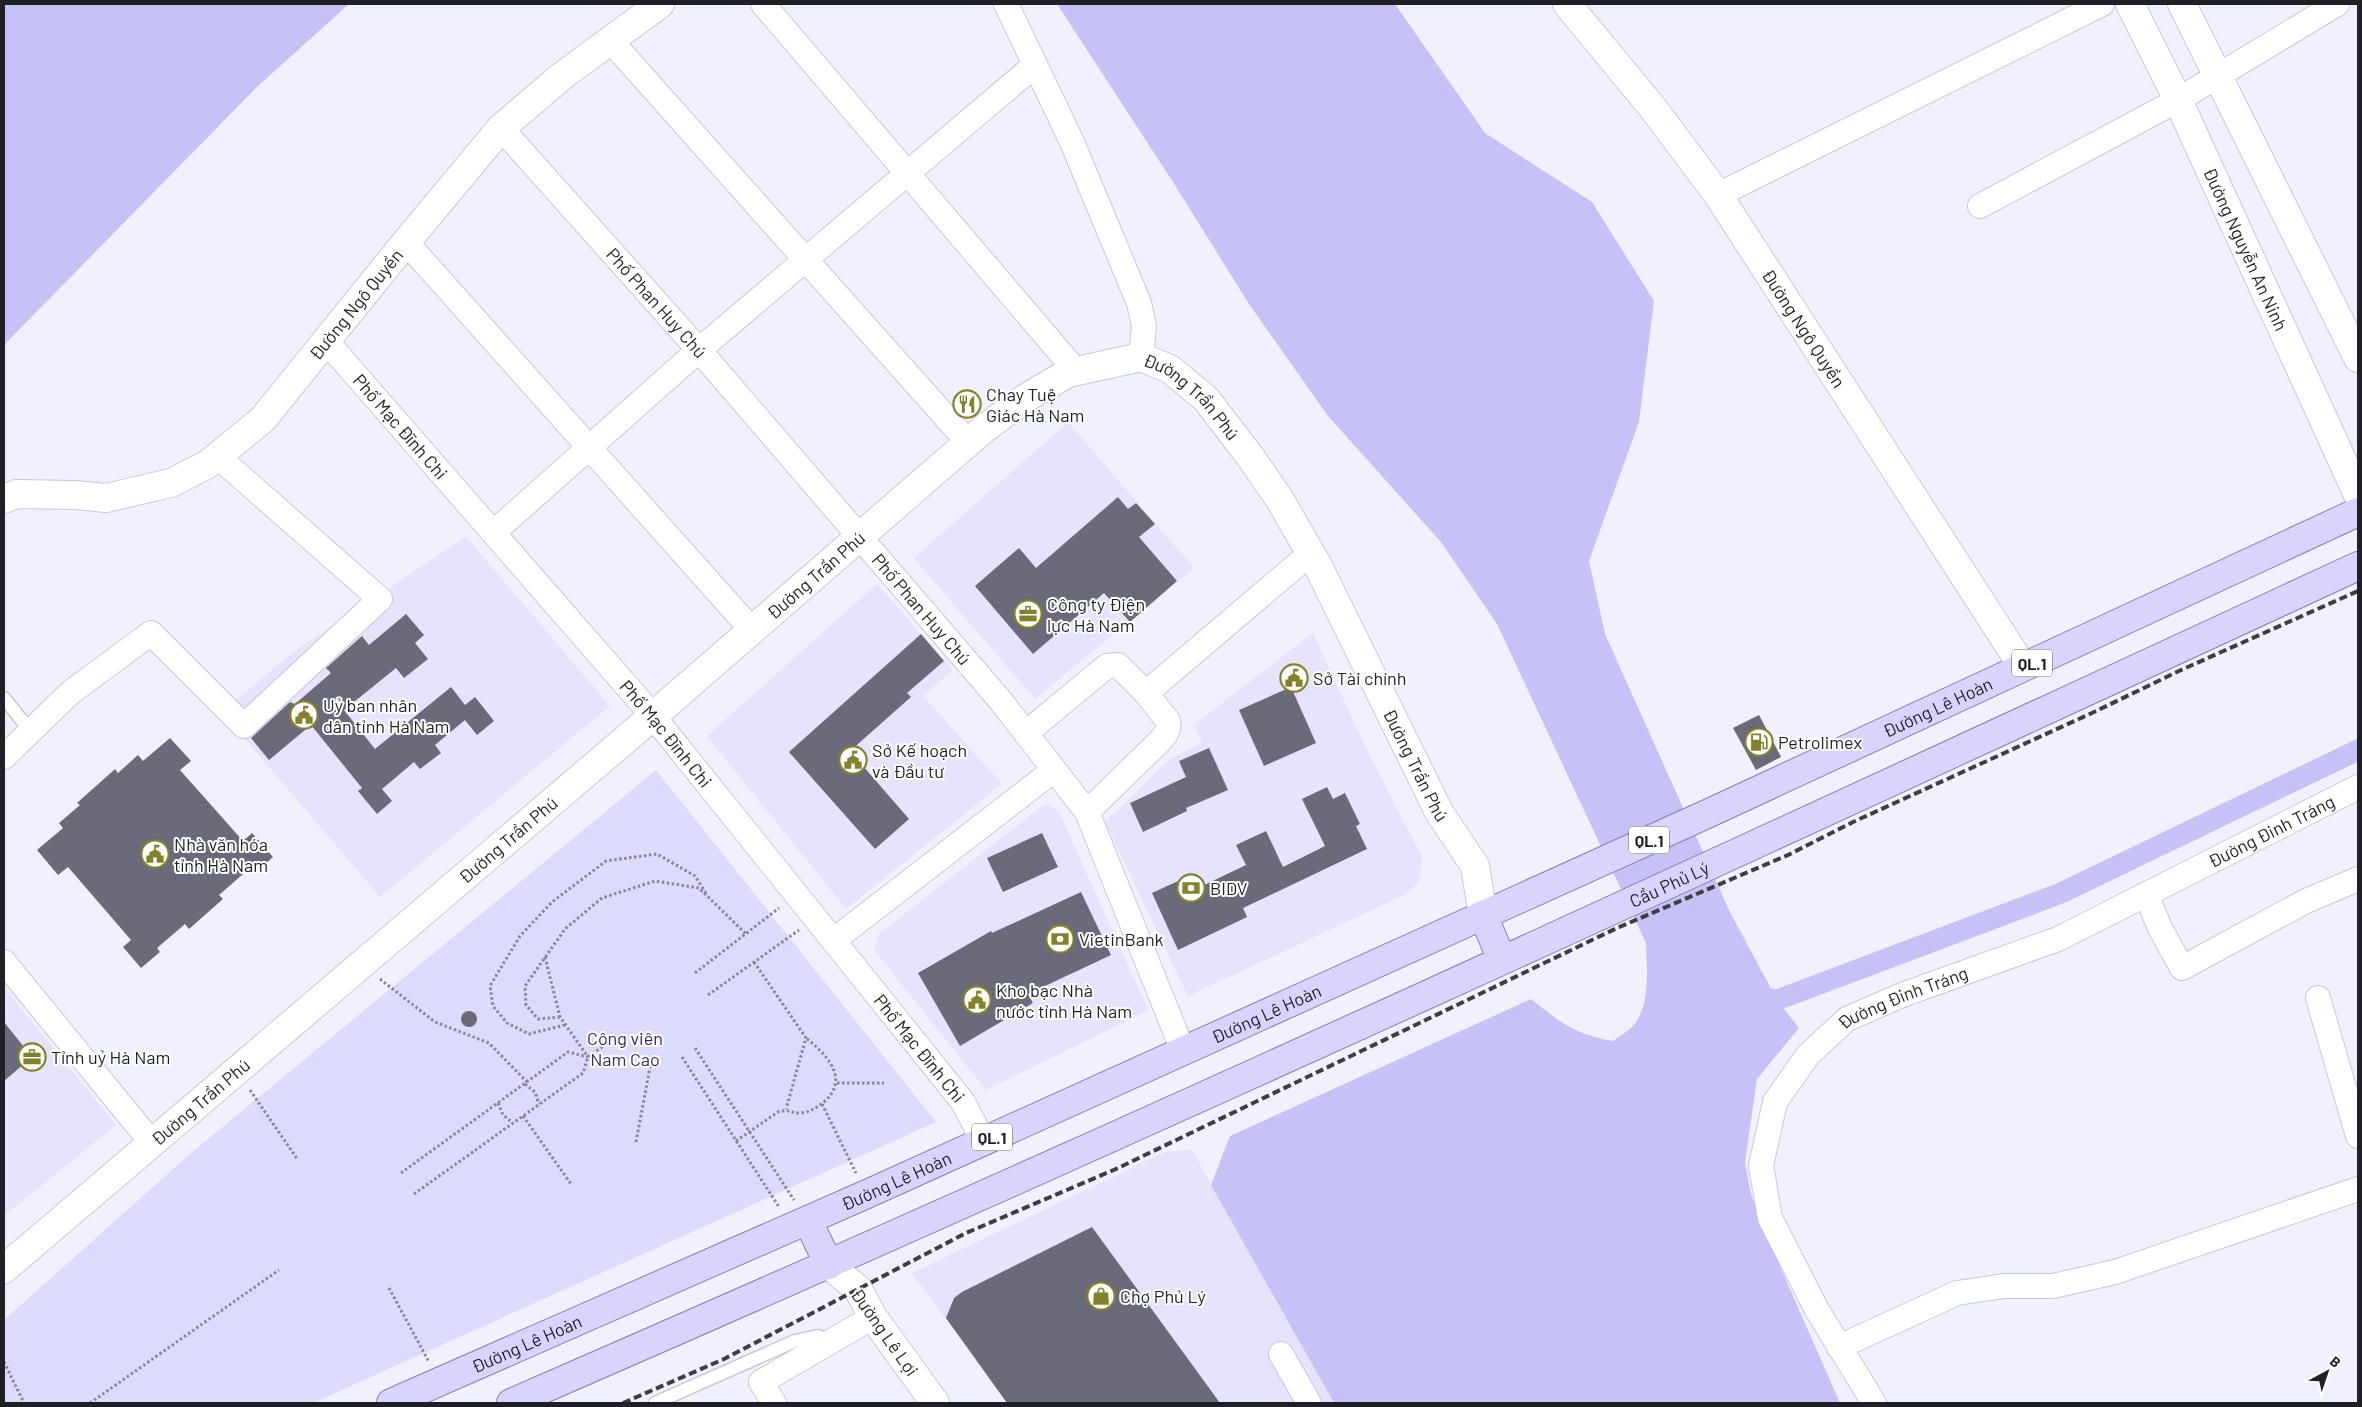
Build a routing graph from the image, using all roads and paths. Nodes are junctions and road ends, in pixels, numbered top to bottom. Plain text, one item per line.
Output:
1 (660, 4) edge
2 (763, 4) edge
3 (1006, 4) edge
4 (1567, 4) edge
5 (2102, 4) edge
6 (2130, 4) edge
7 (2182, 4) edge
8 (2337, 4) edge
9 (610, 40) junction
10 (1035, 65) junction
11 (2217, 78) junction
12 (2178, 100) junction
13 (501, 128) junction
14 (908, 173) junction
15 (1718, 195) junction
16 (1980, 206) dead end
17 (406, 242) junction
18 (806, 261) junction
19 (327, 342) junction
20 (699, 350) junction
21 (1141, 357) junction
22 (2358, 358) edge
23 (1076, 371) junction
24 (968, 442) junction
25 (590, 449) junction
26 (218, 456) junction
27 (2358, 495) edge
28 (4, 500) edge
29 (2358, 512) edge
30 (494, 532) junction
31 (858, 536) junction
32 (1311, 554) junction
33 (2358, 566) edge
34 (751, 629) junction
35 (2022, 667) junction
36 (1146, 693) junction
37 (4, 698) edge
38 (653, 716) junction
39 (31, 732) junction
40 (1026, 733) junction
41 (4, 757) edge
42 (1054, 770) junction
43 (2358, 787) edge
44 (1086, 812) junction
45 (2358, 878) edge
46 (797, 893) junction
47 (2146, 894) junction
48 (707, 895) junction
49 (1483, 915) junction
50 (816, 918) junction
51 (746, 934) junction
52 (834, 940) junction
53 (545, 957) junction
54 (1502, 960) junction
55 (4, 962) edge
56 (754, 962) junction
57 (360, 964) junction
58 (695, 973) dead end
59 (708, 995) dead end
60 (2318, 998) dead end
61 (560, 1017) junction
62 (565, 1025) junction
63 (614, 1038) dead end
64 (806, 1038) junction
65 (695, 1048) dead end
66 (1183, 1050) junction
67 (588, 1057) junction
68 (682, 1057) dead end
69 (651, 1062) dead end
70 (236, 1071) junction
71 (526, 1083) junction
72 (837, 1083) junction
73 (884, 1083) dead end
74 (498, 1103) junction
75 (539, 1104) junction
76 (822, 1104) junction
77 (786, 1110) junction
78 (523, 1116) junction
79 (513, 1123) junction
80 (750, 1132) junction
81 (2358, 1136) edge
82 (736, 1141) junction
83 (636, 1142) dead end
84 (981, 1142) junction
85 (152, 1143) junction
86 (298, 1160) dead end
87 (401, 1173) dead end
88 (571, 1184) dead end
89 (2358, 1189) edge
90 (414, 1194) dead end
91 (866, 1194) junction
92 (800, 1224) junction
93 (829, 1265) junction
94 (4, 1269) edge
95 (279, 1270) dead end
96 (389, 1288) dead end
97 (873, 1317) junction
98 (831, 1341) junction
99 (1839, 1347) junction
100 (1281, 1354) dead end
101 (4, 1362) edge
102 (440, 1382) junction
103 (24, 1403) edge
104 (90, 1403) edge
105 (391, 1403) edge
106 (511, 1403) edge
107 (655, 1403) edge
108 (774, 1403) edge
109 (935, 1403) edge
110 (1308, 1403) edge
111 (1874, 1403) edge

1 - 9 street, Đường Ngô Quyền
2 - 14 street
3 - 10 street
4 - 15 street, Đường Ngô Quyền
5 - 15 street
6 - 12 street, Đường Nguyễn An Ninh
7 - 11 street
8 - 11 street
9 - 13 street, Đường Ngô Quyền
9 - 18 street
10 - 14 street
10 - 21 street
11 - 12 street
11 - 22 street
12 - 16 street
12 - 27 street, Đường Nguyễn An Ninh
13 - 17 street, Đường Ngô Quyền
13 - 20 street, Phố Phan Huy Chú
14 - 18 street
14 - 23 street
15 - 35 street, Đường Ngô Quyền
17 - 19 street, Đường Ngô Quyền
17 - 25 street
18 - 20 street
18 - 24 street
19 - 26 street, Đường Ngô Quyền
19 - 30 street, Phố Mạc Đĩnh Chi
20 - 25 street
20 - 31 street, Phố Phan Huy Chú
21 - 23 street, Đường Trần Phú
21 - 32 street, Đường Trần Phú
23 - 24 street, Đường Trần Phú
24 - 31 street, Đường Trần Phú
25 - 30 street
25 - 34 street
26 - 28 street, Đường Ngô Quyền
26 - 39 street
29 - 35 main road, Đường Lê Hoàn / QL.1
30 - 38 street, Phố Mạc Đĩnh Chi
31 - 34 street, Đường Trần Phú
31 - 40 street, Phố Phan Huy Chú
32 - 36 street
32 - 49 street, Đường Trần Phú
33 - 54 main road, Cầu Phủ Lý
34 - 38 street, Đường Trần Phú
35 - 49 main road, Đường Lê Hoàn / QL.1
36 - 40 street
36 - 44 street
37 - 39 lane
38 - 46 street, Phố Mạc Đĩnh Chi
38 - 57 street, Đường Trần Phú
39 - 41 street
40 - 42 street, Phố Phan Huy Chú
42 - 44 street, Phố Phan Huy Chú
42 - 52 street
43 - 47 street, Đường Đinh Tráng
44 - 66 street, Phố Phan Huy Chú
45 - 47 street
46 - 50 street, Phố Mạc Đĩnh Chi
46 - 51 path
47 - 99 street, Đường Đinh Tráng
48 - 51 path
48 - 53 path
48 - 62 path
49 - 54 main road
49 - 66 main road, Đường Lê Hoàn / QL.1
50 - 52 street, Phố Mạc Đĩnh Chi
50 - 56 path
51 - 58 path
52 - 84 street, Phố Mạc Đĩnh Chi
53 - 61 path
53 - 61 path
54 - 93 main road
55 - 85 street
56 - 59 path
56 - 64 path
57 - 70 street, Đường Trần Phú
57 - 71 path
60 - 81 street
61 - 62 path
62 - 67 path
63 - 67 path
64 - 72 path
64 - 77 path
65 - 80 path
66 - 84 main road, Đường Lê Hoàn / QL.1
67 - 71 path
67 - 75 path
68 - 82 path
69 - 83 path
70 - 85 street, Đường Trần Phú
70 - 86 path
71 - 74 path
71 - 75 path
72 - 73 path
72 - 76 path
74 - 79 path
74 - 87 path
75 - 78 path
76 - 77 path
76 - 91 path
77 - 80 path
78 - 79 path
78 - 88 path
79 - 90 path
80 - 82 path
80 - 92 path
82 - 92 path
84 - 91 main road, Đường Lê Hoàn / QL.1
85 - 94 street, Đường Trần Phú
89 - 99 street
91 - 92 main road, Đường Lê Hoàn / QL.1
92 - 93 main road
92 - 102 main road, Đường Lê Hoàn / QL.1
93 - 97 street, Đường Lê Lợi
93 - 106 main road
95 - 104 path
96 - 102 path
97 - 98 street
97 - 109 street, Đường Lê Lợi
98 - 107 lane
98 - 108 street
99 - 111 street, Đường Đinh Tráng
100 - 110 street
101 - 103 path
102 - 105 main road, Đường Lê Hoàn / QL.1

